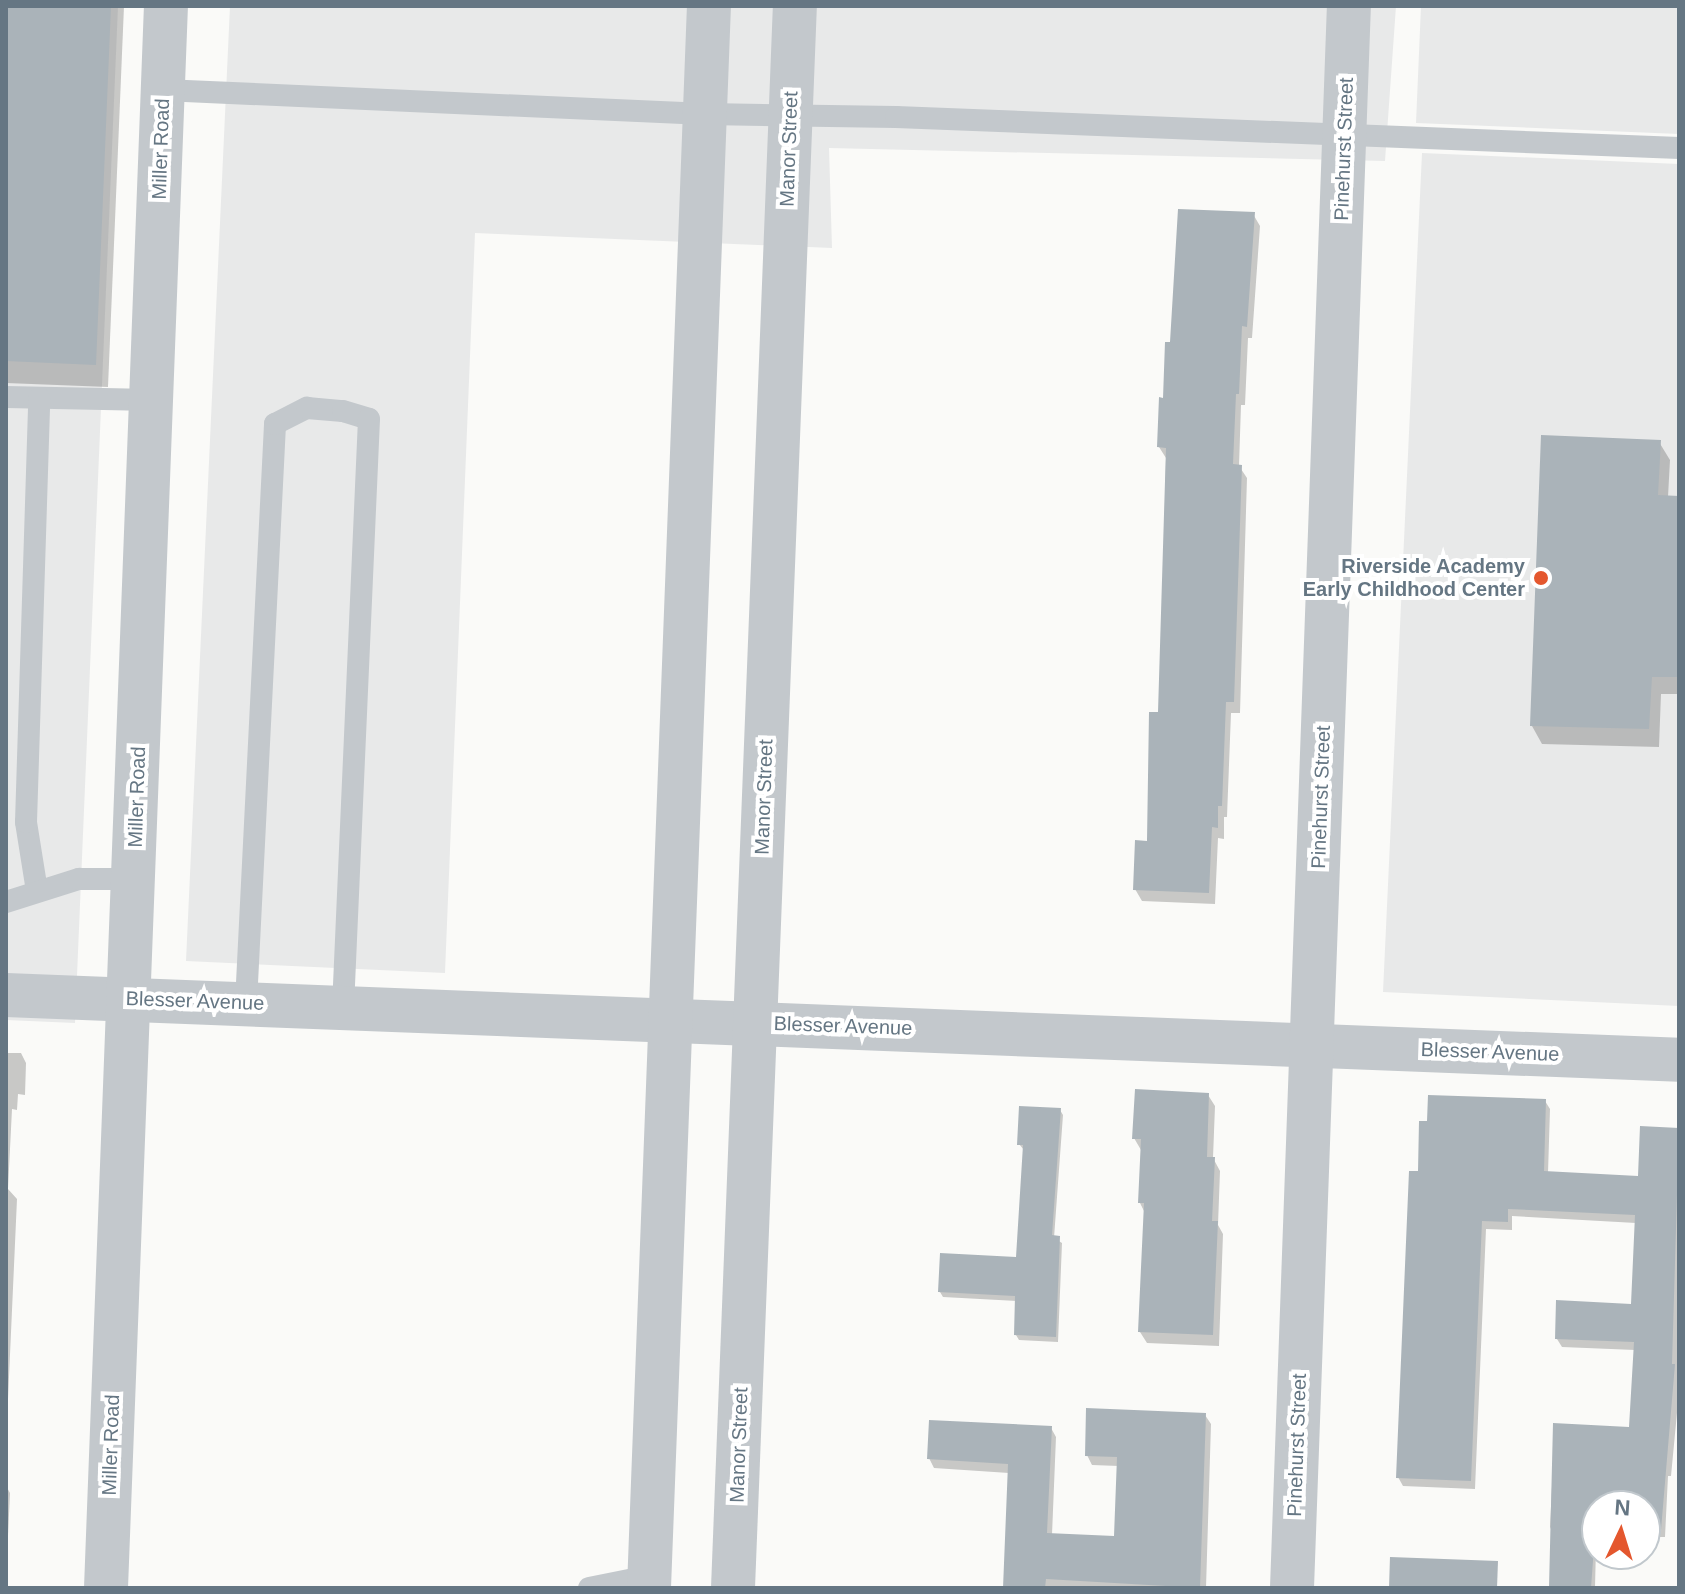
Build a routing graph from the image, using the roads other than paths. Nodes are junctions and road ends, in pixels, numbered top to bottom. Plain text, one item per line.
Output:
1 (166, 6) edge
2 (709, 6) edge
3 (795, 6) edge
4 (1349, 6) edge
5 (163, 90) junction
6 (705, 114) junction
7 (790, 116) junction
8 (1345, 135) junction
9 (1679, 148) edge
10 (6, 397) edge
11 (39, 398) junction
12 (152, 400) junction
13 (133, 879) junction
14 (37, 891) junction
15 (6, 902) edge
16 (6, 995) edge
17 (129, 999) junction
18 (246, 1003) junction
19 (343, 1007) junction
20 (671, 1019) junction
21 (755, 1023) junction
22 (1313, 1044) junction
23 (1679, 1060) edge
24 (649, 1582) edge
25 (106, 1588) edge
26 (589, 1588) edge
27 (733, 1588) edge
28 (1292, 1588) edge

1 - 5 street, Miller Road
2 - 6 street
3 - 7 street, Manor Street
4 - 8 street, Pinehurst Street
5 - 6 lane
5 - 12 street, Miller Road
6 - 7 lane
6 - 20 street
7 - 8 lane
7 - 21 street, Manor Street
8 - 9 lane
8 - 22 street, Pinehurst Street
10 - 11 lane
11 - 12 lane
11 - 14 lane
12 - 13 street, Miller Road
13 - 14 lane
13 - 17 street, Miller Road
14 - 15 lane
16 - 17 street, Blesser Avenue
17 - 18 street, Blesser Avenue
17 - 25 street, Miller Road
18 - 19 street, Blesser Avenue
18 - 19 lane
19 - 20 street, Blesser Avenue
20 - 21 street, Blesser Avenue
20 - 24 street
21 - 22 street, Blesser Avenue
21 - 27 street, Manor Street
22 - 23 street, Blesser Avenue
22 - 28 street, Pinehurst Street
24 - 26 lane

